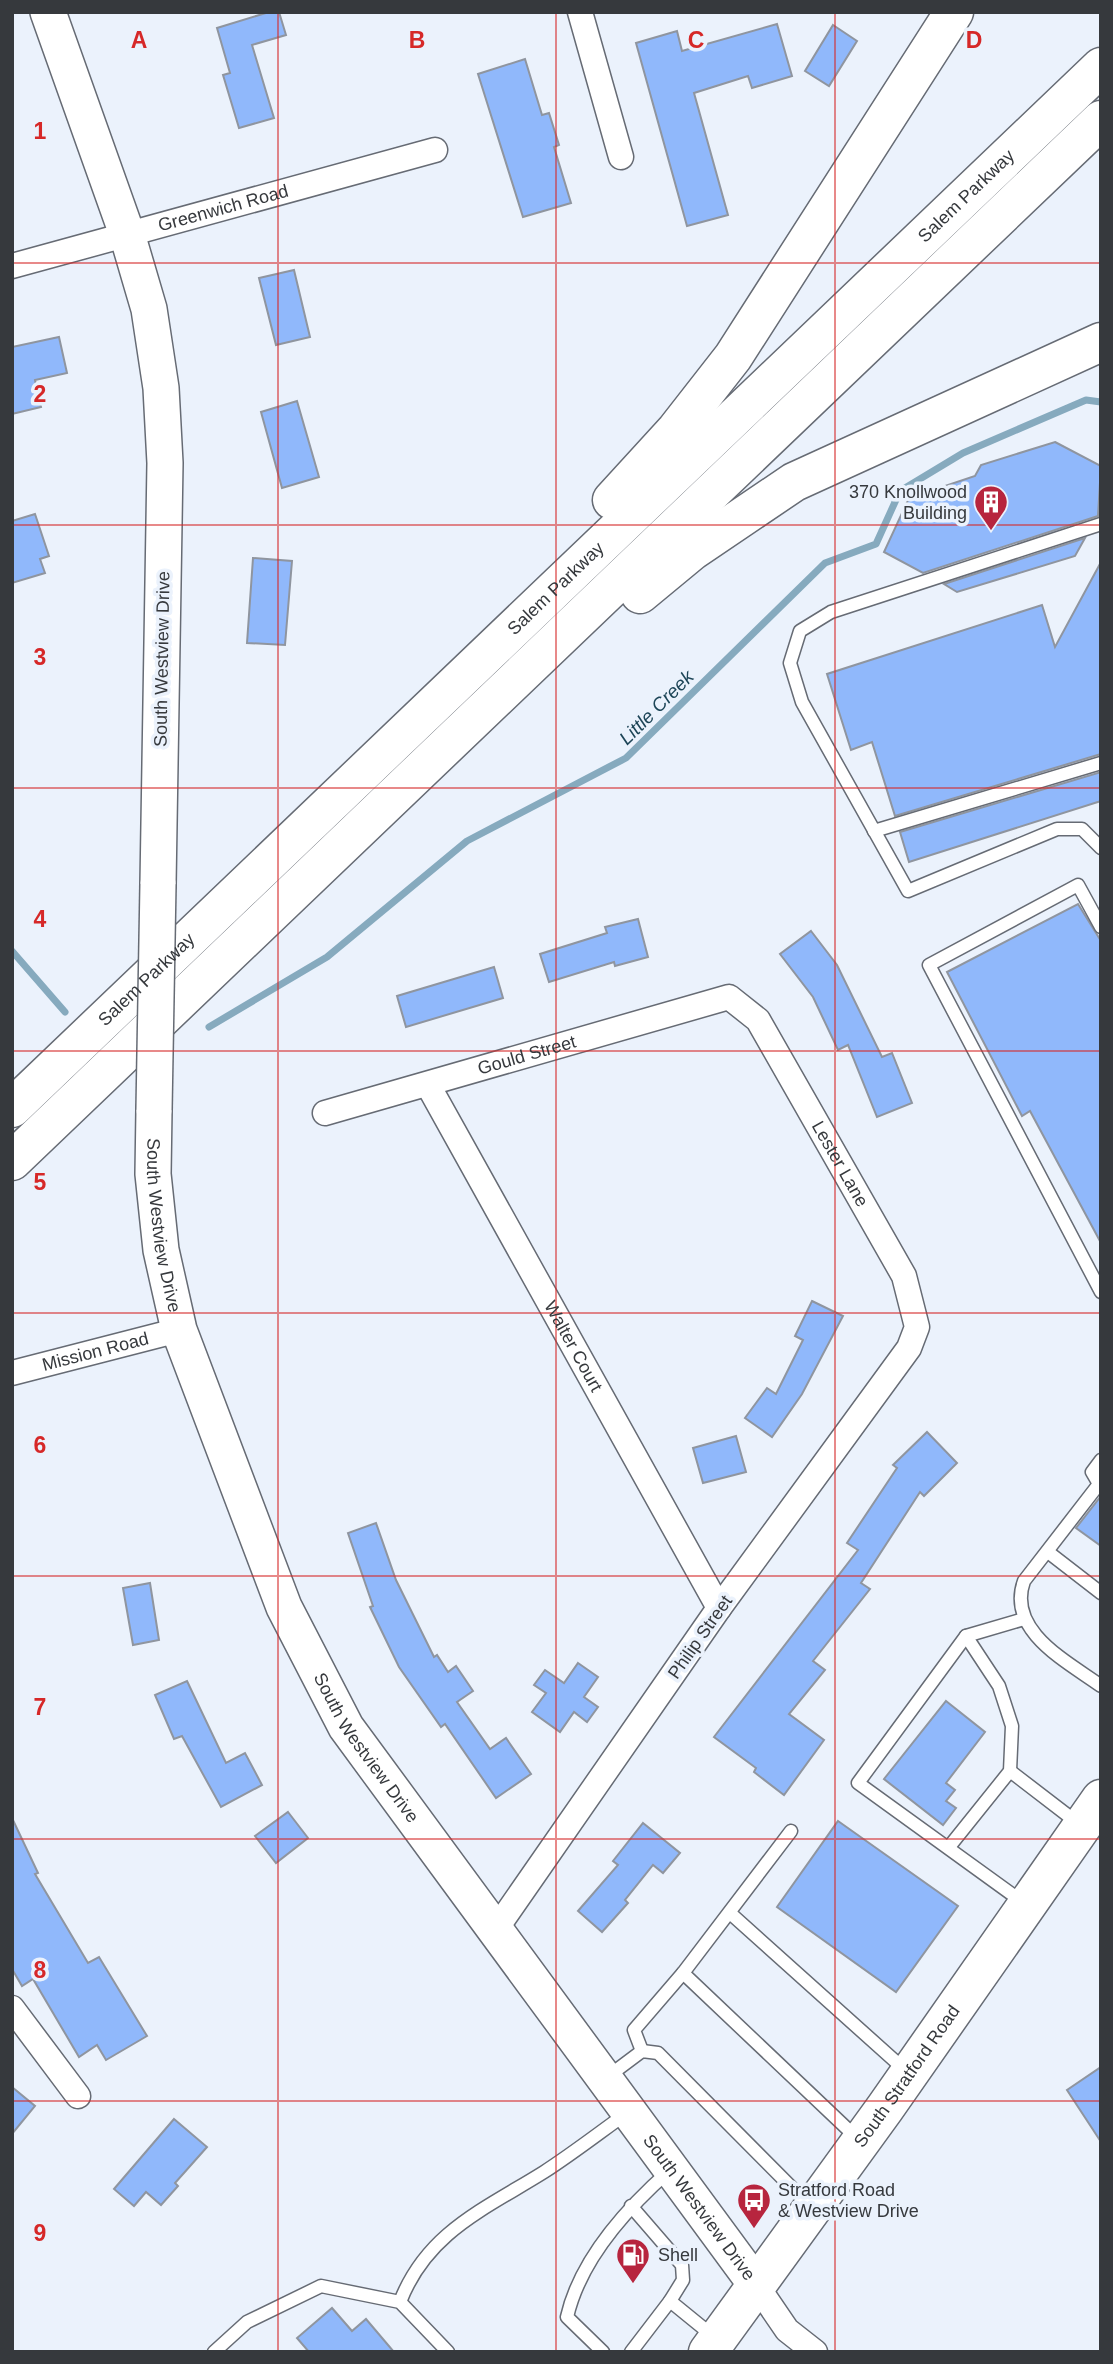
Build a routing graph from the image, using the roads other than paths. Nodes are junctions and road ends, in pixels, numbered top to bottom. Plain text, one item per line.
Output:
1 (48, 12) edge
2 (580, 12) edge
3 (954, 12) edge
4 (1101, 67) edge
5 (1101, 120) edge
6 (435, 150) dead end
7 (621, 157) dead end
8 (127, 234) junction
9 (12, 266) edge
10 (1101, 342) edge
11 (1101, 524) edge
12 (474, 665) junction
13 (513, 684) junction
14 (1101, 763) edge
15 (874, 831) junction
16 (1101, 848) edge
17 (1101, 927) edge
18 (729, 997) joint
19 (428, 1084) junction
20 (12, 1108) edge
21 (325, 1113) dead end
22 (12, 1161) edge
23 (1101, 1292) edge
24 (179, 1330) junction
25 (909, 1348) joint
26 (12, 1373) edge
27 (1101, 1461) edge
28 (1048, 1552) junction
29 (1101, 1593) edge
30 (719, 1608) junction
31 (1024, 1619) junction
32 (966, 1636) junction
33 (1101, 1686) edge
34 (1010, 1770) junction
35 (1091, 1813) edge
36 (791, 1831) dead end
37 (949, 1847) junction
38 (1026, 1904) junction
39 (730, 1913) junction
40 (496, 1929) junction
41 (683, 1973) junction
42 (12, 2008) edge
43 (642, 2051) junction
44 (908, 2073) junction
45 (605, 2078) junction
46 (78, 2095) dead end
47 (629, 2111) junction
48 (861, 2142) junction
49 (671, 2169) junction
50 (631, 2206) junction
51 (813, 2208) junction
52 (757, 2286) junction
53 (670, 2301) junction
54 (400, 2302) junction
55 (713, 2345) edge
56 (214, 2352) edge
57 (448, 2352) edge
58 (603, 2352) edge
59 (631, 2352) edge
60 (816, 2352) edge

1 - 8 street, South Westview Drive
2 - 7 street
3 - 12 main road
4 - 12 main road, Salem Parkway
5 - 13 main road
6 - 8 street, Greenwich Road
8 - 9 street, Greenwich Road
8 - 24 street, South Westview Drive, bridge
10 - 13 main road
11 - 15 lane
12 - 20 main road, Salem Parkway
13 - 22 main road
14 - 15 lane
15 - 16 lane
17 - 23 lane
18 - 19 street, Gould Street
18 - 25 street, Lester Lane
19 - 21 street, Gould Street
19 - 30 street, Walter Court
24 - 26 street, Mission Road
24 - 40 street, South Westview Drive
25 - 30 street, Philip Street
27 - 28 lane
28 - 29 lane
28 - 31 lane
30 - 40 street, Philip Street
31 - 32 lane
31 - 33 lane
32 - 34 lane
32 - 37 lane
34 - 35 lane
34 - 37 lane
35 - 38 main road, South Stratford Road
36 - 39 lane
37 - 38 lane
38 - 44 main road, South Stratford Road
39 - 41 lane
39 - 44 lane
40 - 45 street, South Westview Drive
41 - 43 lane
41 - 48 lane
42 - 46 street
43 - 45 lane
43 - 51 lane
44 - 48 main road, South Stratford Road
45 - 47 street, South Westview Drive
47 - 49 street, South Westview Drive
47 - 54 lane
48 - 51 main road, South Stratford Road
49 - 50 lane
49 - 52 street, South Westview Drive
50 - 53 lane
50 - 58 lane
51 - 52 main road, South Stratford Road
52 - 55 main road, South Stratford Road
52 - 60 street
53 - 55 lane
53 - 59 lane
54 - 56 lane
54 - 57 lane

